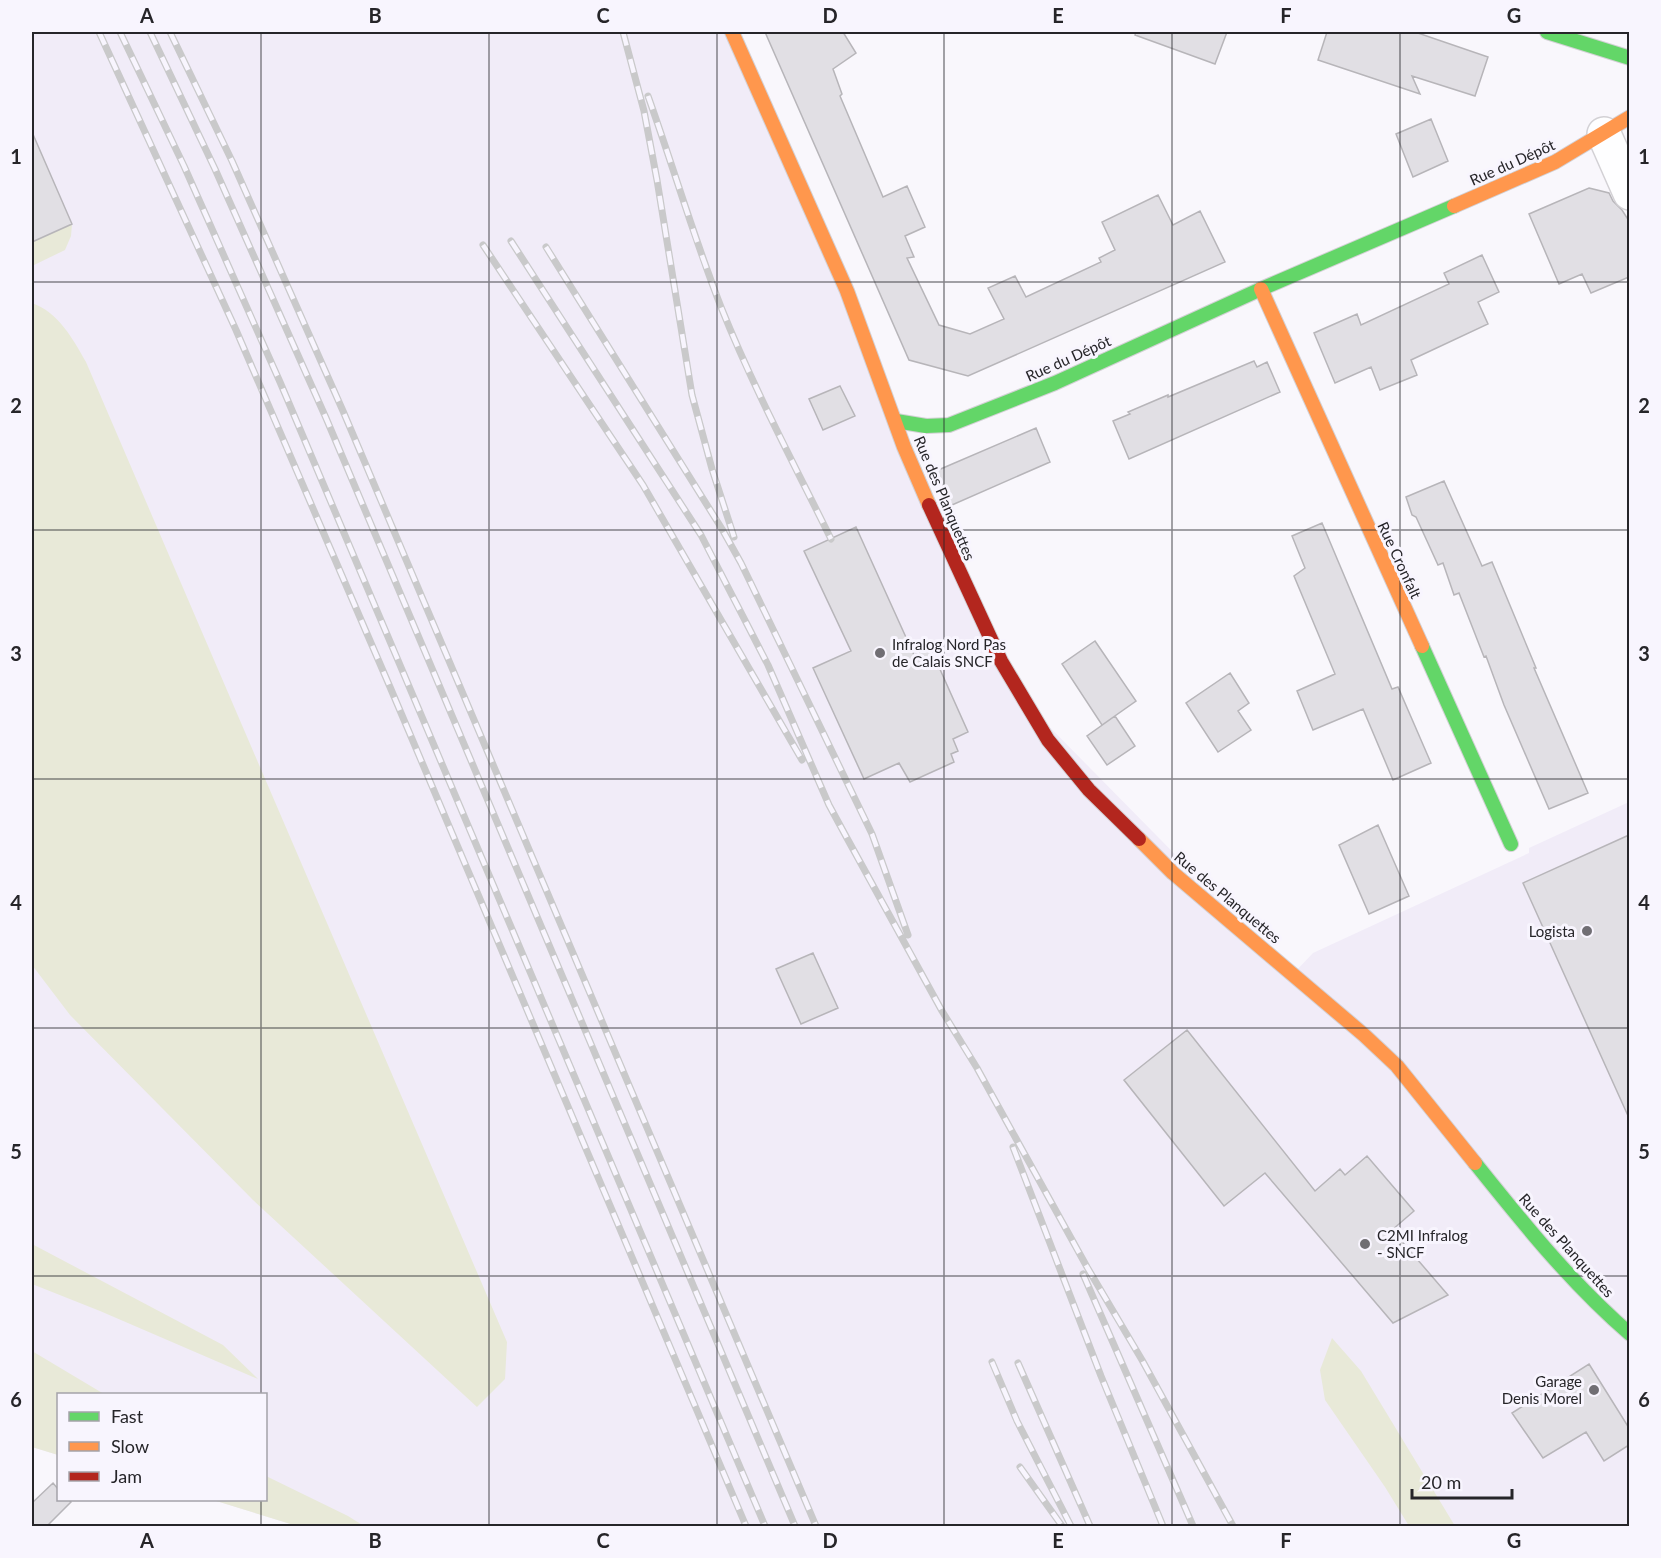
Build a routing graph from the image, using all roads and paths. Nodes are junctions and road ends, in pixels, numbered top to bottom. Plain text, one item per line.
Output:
1 (732, 32) edge
2 (1547, 32) edge
3 (1629, 58) edge
4 (1617, 126) edge
5 (1629, 192) edge
6 (1261, 289) junction
7 (896, 421) junction
8 (1511, 844) dead end
9 (1629, 1334) edge

1 - 7 street
2 - 3 street
4 - 5 street
4 - 6 street, Rue du Dépôt
6 - 7 street, Rue du Dépôt
6 - 8 street, Rue Cronfalt
7 - 9 street, Rue des Planquettes

